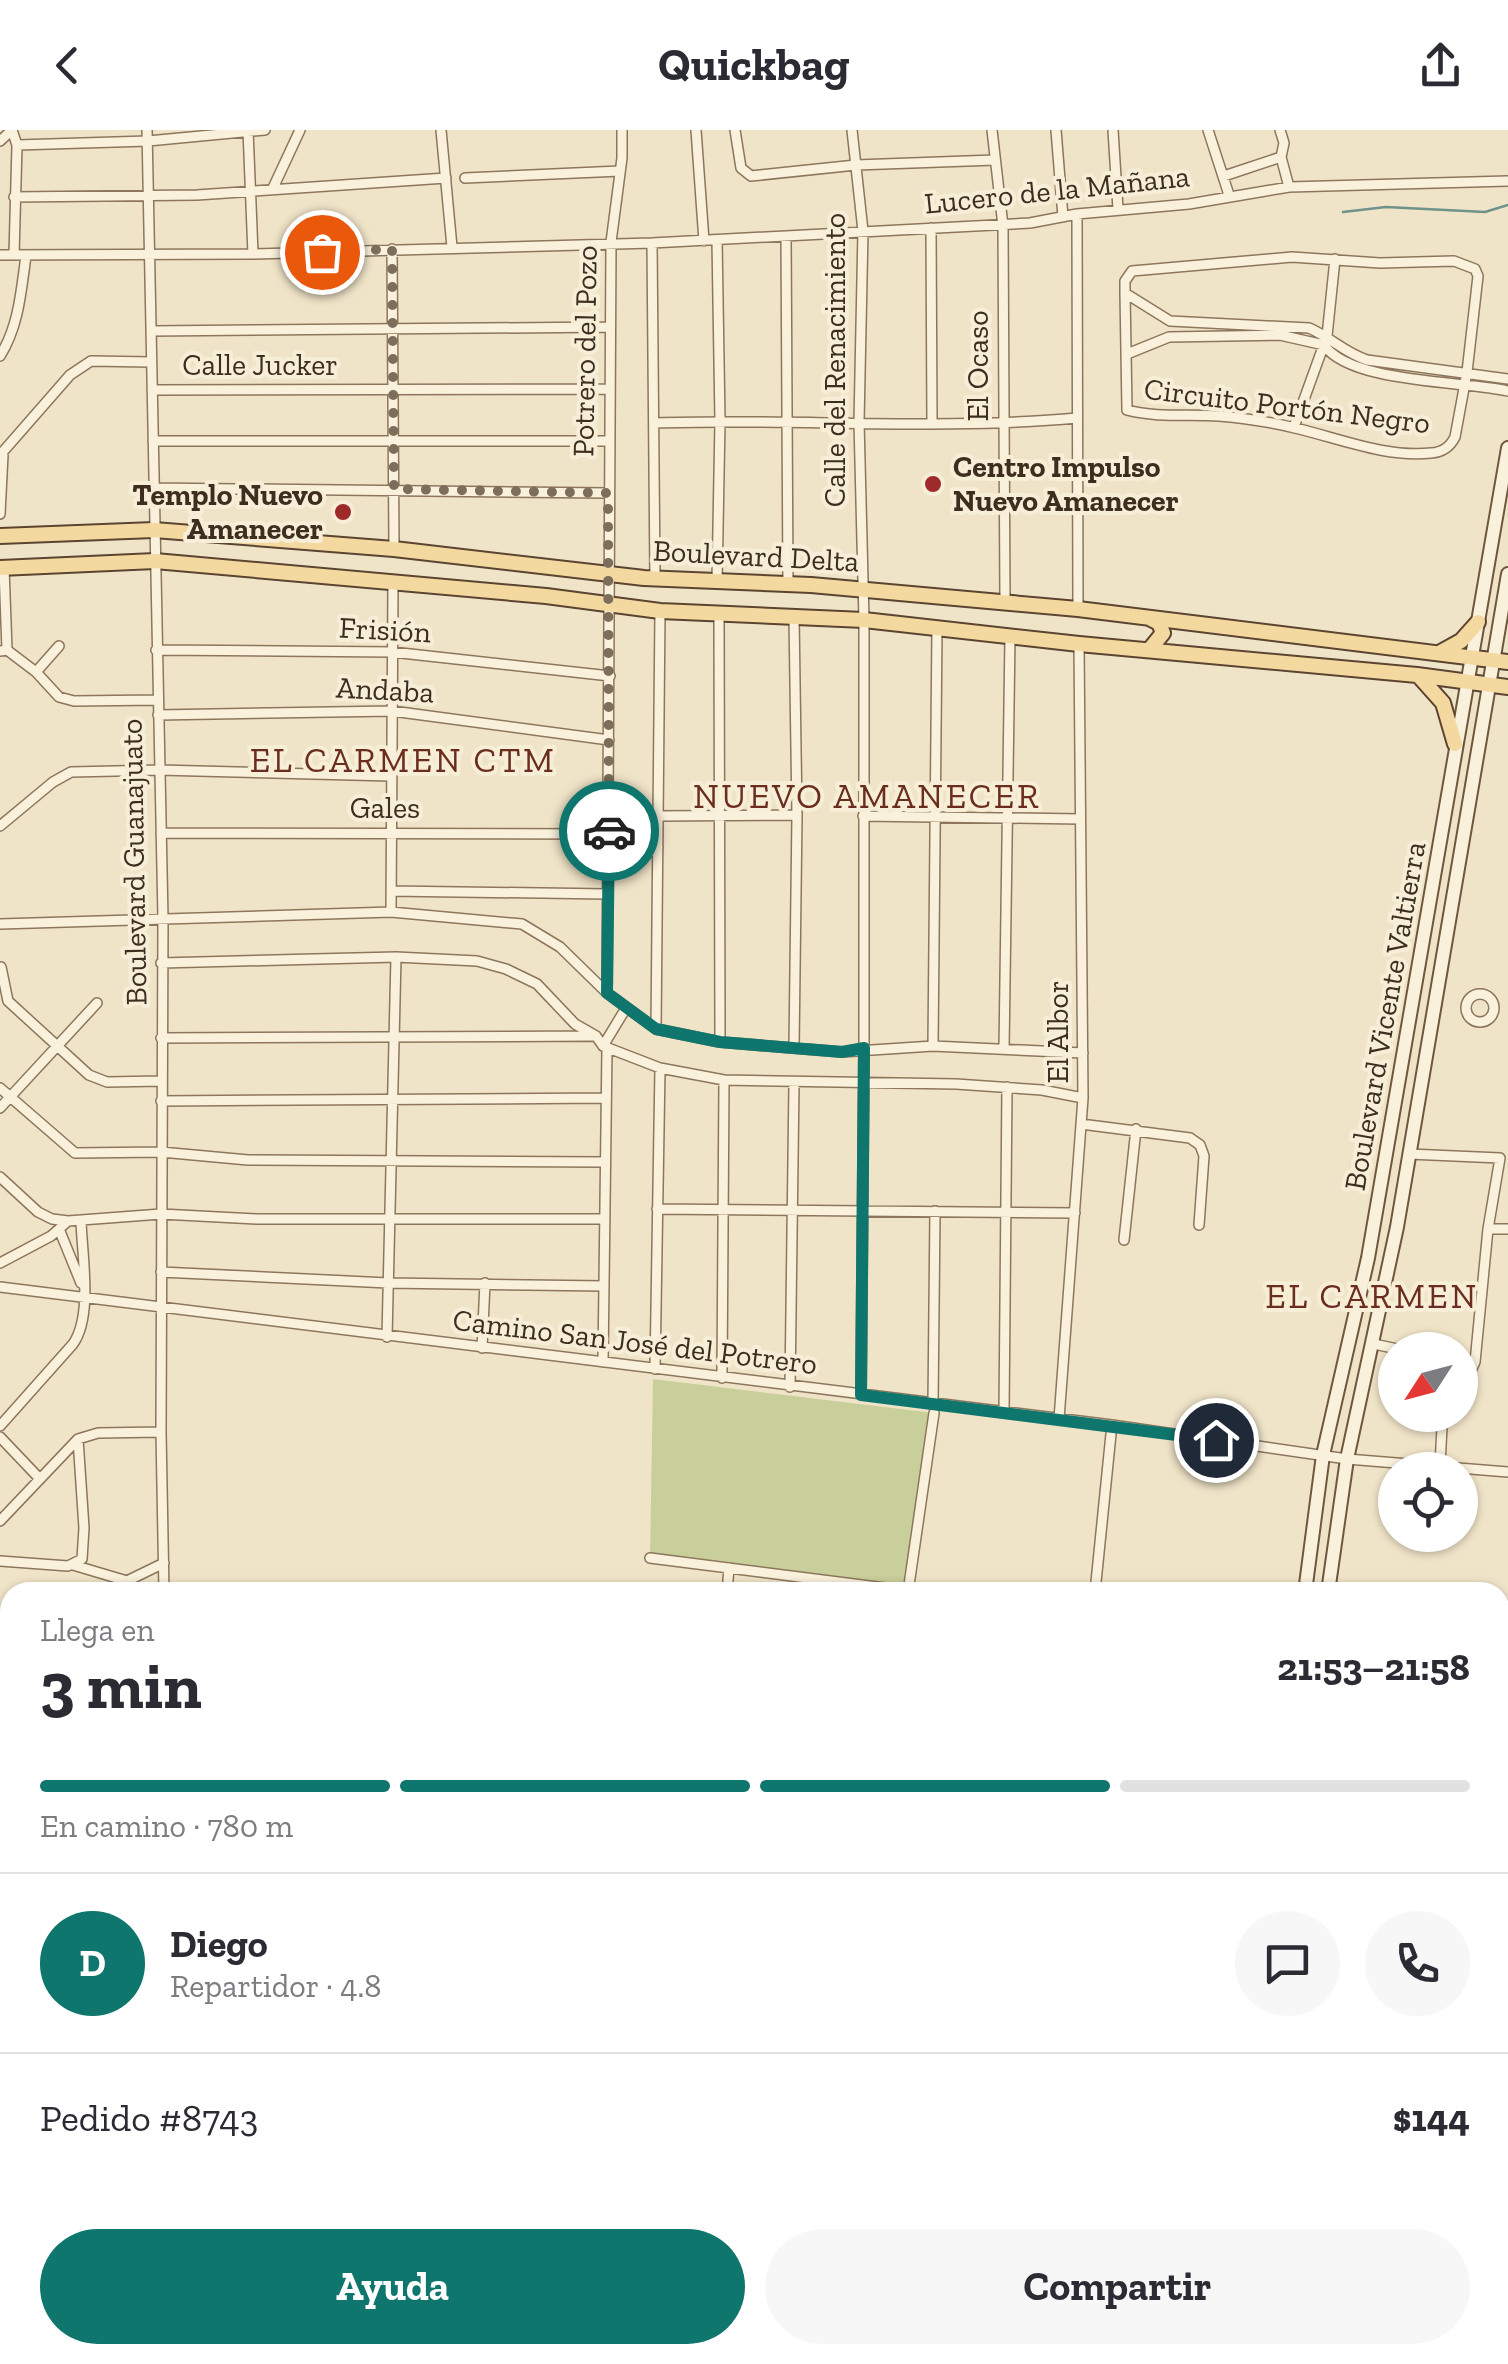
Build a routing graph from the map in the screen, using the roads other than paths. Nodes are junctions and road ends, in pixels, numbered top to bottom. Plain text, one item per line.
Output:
1 (12, 130) edge
2 (264, 130) edge
3 (300, 130) edge
4 (441, 130) edge
5 (622, 130) edge
6 (696, 130) edge
7 (735, 130) edge
8 (852, 130) edge
9 (992, 130) edge
10 (1056, 130) edge
11 (1113, 130) edge
12 (1208, 130) edge
13 (1280, 130) edge
14 (248, 131) edge
15 (148, 135) edge
16 (0, 140) edge
17 (18, 145) junction
18 (1281, 157) junction
19 (995, 160) junction
20 (856, 166) junction
21 (620, 171) junction
22 (1224, 176) junction
23 (446, 178) junction
24 (465, 178) dead end
25 (1508, 180) edge
26 (1290, 187) junction
27 (274, 188) junction
28 (248, 190) junction
29 (148, 193) junction
30 (1229, 195) junction
31 (14, 197) junction
32 (1118, 209) junction
33 (1077, 214) junction
34 (1062, 217) junction
35 (1003, 226) junction
36 (931, 228) junction
37 (863, 231) junction
38 (786, 236) junction
39 (704, 240) junction
40 (717, 240) junction
41 (611, 242) junction
42 (652, 243) junction
43 (452, 247) junction
44 (392, 249) junction
45 (253, 254) junction
46 (0, 255) edge
47 (14, 255) junction
48 (150, 255) junction
49 (26, 256) junction
50 (1335, 260) junction
51 (1124, 293) junction
52 (1170, 320) junction
53 (610, 327) junction
54 (393, 329) junction
55 (151, 331) junction
56 (1168, 336) junction
57 (1325, 340) junction
58 (1127, 354) junction
59 (0, 356) edge
60 (151, 362) junction
61 (1466, 378) junction
62 (1508, 379) edge
63 (609, 388) junction
64 (394, 389) junction
65 (152, 390) junction
66 (1508, 391) edge
67 (1076, 418) junction
68 (720, 420) junction
69 (788, 420) junction
70 (859, 422) junction
71 (654, 423) junction
72 (932, 423) junction
73 (1003, 424) junction
74 (1294, 427) junction
75 (394, 440) junction
76 (609, 440) junction
77 (153, 441) junction
78 (1508, 448) edge
79 (2, 455) edge
80 (154, 488) junction
81 (394, 489) junction
82 (608, 493) junction
83 (0, 514) edge
84 (154, 530) junction
85 (0, 536) edge
86 (394, 549) junction
87 (155, 561) junction
88 (2, 568) edge
89 (608, 571) junction
90 (1508, 574) edge
91 (655, 578) junction
92 (717, 581) junction
93 (392, 582) junction
94 (788, 584) junction
95 (862, 589) junction
96 (1005, 602) junction
97 (610, 605) junction
98 (1078, 609) junction
99 (660, 611) junction
100 (719, 615) junction
101 (794, 617) junction
102 (1149, 618) junction
103 (864, 620) junction
104 (1478, 622) junction
105 (937, 628) junction
106 (1249, 630) junction
107 (1010, 637) junction
108 (1079, 644) junction
109 (59, 646) dead end
110 (1150, 648) junction
111 (4, 650) edge
112 (156, 650) junction
113 (392, 652) junction
114 (1441, 652) junction
115 (1474, 656) junction
116 (1236, 658) junction
117 (1500, 661) edge
118 (36, 672) junction
119 (1417, 674) junction
120 (610, 676) junction
121 (1470, 681) junction
122 (1488, 684) junction
123 (1508, 687) edge
124 (158, 700) junction
125 (392, 711) junction
126 (158, 716) junction
127 (609, 740) junction
128 (1455, 744) junction
129 (159, 770) junction
130 (392, 776) junction
131 (797, 815) junction
132 (658, 816) junction
133 (720, 816) junction
134 (864, 816) junction
135 (935, 817) junction
136 (1007, 818) junction
137 (1080, 819) junction
138 (0, 826) edge
139 (161, 832) junction
140 (391, 833) junction
141 (608, 834) junction
142 (658, 847) junction
143 (608, 876) junction
144 (391, 891) junction
145 (608, 894) junction
146 (391, 912) junction
147 (0, 924) edge
148 (162, 924) junction
149 (396, 957) junction
150 (161, 962) junction
151 (1, 968) edge
152 (607, 993) junction
153 (97, 1003) dead end
154 (626, 1008) junction
155 (1493, 1012) dead end
156 (1508, 1012) edge
157 (656, 1029) junction
158 (394, 1036) junction
159 (596, 1036) junction
160 (161, 1038) junction
161 (720, 1042) junction
162 (58, 1044) junction
163 (932, 1046) junction
164 (605, 1047) junction
165 (794, 1047) junction
166 (1004, 1049) junction
167 (1084, 1052) junction
168 (864, 1053) junction
169 (660, 1068) junction
170 (724, 1080) junction
171 (161, 1081) junction
172 (863, 1081) junction
173 (794, 1083) junction
174 (1007, 1087) junction
175 (0, 1088) edge
176 (10, 1096) junction
177 (606, 1098) junction
178 (1083, 1098) junction
179 (392, 1100) junction
180 (161, 1101) junction
181 (0, 1108) edge
182 (1081, 1124) junction
183 (1136, 1129) junction
184 (161, 1152) junction
185 (1409, 1154) junction
186 (391, 1161) junction
187 (605, 1162) junction
188 (0, 1178) edge
189 (658, 1208) junction
190 (723, 1209) junction
191 (792, 1210) junction
192 (862, 1211) junction
193 (935, 1212) junction
194 (1006, 1212) junction
195 (1075, 1213) junction
196 (161, 1214) junction
197 (604, 1219) junction
198 (390, 1220) junction
199 (68, 1221) junction
200 (81, 1221) junction
201 (1199, 1225) dead end
202 (1488, 1228) junction
203 (59, 1229) junction
204 (1508, 1230) edge
205 (1124, 1240) dead end
206 (0, 1263) edge
207 (161, 1272) junction
208 (485, 1283) junction
209 (388, 1284) junction
210 (604, 1286) junction
211 (0, 1287) edge
212 (84, 1295) junction
213 (161, 1308) junction
214 (1478, 1332) edge
215 (387, 1337) junction
216 (1374, 1344) junction
217 (1378, 1345) edge
218 (482, 1348) junction
219 (603, 1362) junction
220 (655, 1369) junction
221 (722, 1378) junction
222 (790, 1387) junction
223 (861, 1395) junction
224 (934, 1408) junction
225 (1004, 1412) junction
226 (1059, 1419) junction
227 (0, 1426) edge
228 (161, 1432) junction
229 (1110, 1434) dead end
230 (0, 1437) edge
231 (78, 1439) junction
232 (1323, 1455) junction
233 (1347, 1460) junction
234 (1378, 1461) edge
235 (1478, 1468) edge
236 (1508, 1472) edge
237 (39, 1478) junction
238 (0, 1521) edge
239 (650, 1558) dead end
240 (0, 1561) edge
241 (164, 1562) junction
242 (74, 1566) junction
243 (729, 1568) junction
244 (164, 1582) edge
245 (728, 1582) edge
246 (833, 1582) edge
247 (909, 1582) edge
248 (1095, 1582) edge
249 (1306, 1582) edge
250 (1329, 1582) edge

1 - 16 street
1 - 17 street
2 - 14 street
3 - 27 street
4 - 23 street
5 - 21 street, Potrero del Pozo
6 - 39 street
7 - 20 street
8 - 20 street, Calle del Renacimiento
9 - 19 street, El Ocaso
10 - 34 street
11 - 32 street
12 - 22 street
13 - 18 street
14 - 15 street
14 - 28 street
15 - 17 street
15 - 29 street, Boulevard Guanajuato
17 - 31 street
18 - 22 street
18 - 26 street
19 - 20 street
19 - 35 street, El Ocaso
20 - 37 street, Calle del Renacimiento
21 - 24 street
21 - 41 street, Potrero del Pozo
22 - 30 street
23 - 27 street
23 - 43 street
25 - 26 street, Lucero de la Mañana
26 - 30 street, Lucero de la Mañana
27 - 28 street
28 - 29 street
28 - 45 street
29 - 31 street
29 - 48 street, Boulevard Guanajuato
30 - 32 street, Lucero de la Mañana
31 - 47 street
32 - 33 street, Lucero de la Mañana
33 - 34 street, Lucero de la Mañana
33 - 67 street
34 - 35 street, Lucero de la Mañana
35 - 36 street, Lucero de la Mañana
35 - 73 street, El Ocaso
36 - 37 street, Lucero de la Mañana
36 - 72 street
37 - 38 street, Lucero de la Mañana
37 - 70 street, Calle del Renacimiento
38 - 40 street, Lucero de la Mañana
38 - 69 street
39 - 40 street, Lucero de la Mañana
39 - 42 street, Lucero de la Mañana
40 - 68 street
41 - 42 street, Lucero de la Mañana
41 - 43 street, Lucero de la Mañana
41 - 53 street, Potrero del Pozo
42 - 71 street
43 - 44 street, Lucero de la Mañana
44 - 45 street, Lucero de la Mañana
44 - 54 street
45 - 48 street, Lucero de la Mañana
46 - 47 street, Lucero de la Mañana
47 - 49 street, Lucero de la Mañana
48 - 49 street, Lucero de la Mañana
48 - 55 street, Boulevard Guanajuato
49 - 59 street
50 - 51 street, Circuito Portón Negro
50 - 57 street
50 - 61 street, Circuito Portón Negro
51 - 52 street
51 - 58 street, Circuito Portón Negro
52 - 56 street
52 - 57 street
53 - 54 street
53 - 63 street, Potrero del Pozo
54 - 55 street
54 - 64 street
55 - 60 street, Boulevard Guanajuato
56 - 57 street
56 - 58 street
57 - 61 street
57 - 74 street
58 - 74 street, Circuito Portón Negro
60 - 65 street, Boulevard Guanajuato
60 - 79 street
61 - 62 street
61 - 66 street
61 - 74 street, Circuito Portón Negro
63 - 64 street, Calle Jucker
63 - 76 street, Potrero del Pozo
64 - 65 street, Calle Jucker
64 - 75 street
65 - 77 street, Boulevard Guanajuato
67 - 73 street
67 - 98 street
68 - 69 street
68 - 71 street
68 - 92 street
69 - 70 street
69 - 94 street
70 - 72 street
70 - 95 street, Calle del Renacimiento
71 - 91 street
72 - 73 street
73 - 96 street, El Ocaso
75 - 76 street
75 - 77 street
75 - 81 street
76 - 82 street, Potrero del Pozo
77 - 80 street, Boulevard Guanajuato
78 - 104 main road, Boulevard Vicente Valtierra
79 - 83 street
80 - 81 street
80 - 84 street, Boulevard Guanajuato
81 - 82 street
81 - 86 street
82 - 89 street, Potrero del Pozo
84 - 85 main road, Boulevard Delta
84 - 86 main road, Boulevard Delta
84 - 87 street, Boulevard Guanajuato
86 - 89 main road, Boulevard Delta
87 - 88 main road, Boulevard Delta
87 - 93 main road, Boulevard Delta
87 - 112 street, Boulevard Guanajuato
88 - 111 street
89 - 91 main road, Boulevard Delta
89 - 97 street, Potrero del Pozo
90 - 117 main road, Boulevard Vicente Valtierra
91 - 92 main road, Boulevard Delta
92 - 94 main road, Boulevard Delta
93 - 97 main road, Boulevard Delta
93 - 113 street
94 - 95 main road, Boulevard Delta
95 - 96 main road, Boulevard Delta
95 - 103 street, Calle del Renacimiento
96 - 98 main road, Boulevard Delta
97 - 99 main road, Boulevard Delta
97 - 120 street, Potrero del Pozo
98 - 102 main road, Boulevard Delta
99 - 100 main road, Boulevard Delta
99 - 132 street
100 - 101 main road, Boulevard Delta
100 - 133 street
101 - 103 main road, Boulevard Delta
101 - 131 street
102 - 106 main road, Boulevard Delta
102 - 110 main road
103 - 105 main road, Boulevard Delta
103 - 134 street, Calle del Renacimiento
104 - 114 main road
104 - 115 main road, Boulevard Vicente Valtierra
105 - 107 main road, Boulevard Delta
105 - 135 street
106 - 114 main road, Boulevard Delta
106 - 116 main road
107 - 108 main road, Boulevard Delta
107 - 136 street
108 - 110 main road, Boulevard Delta
108 - 137 street, El Albor
109 - 118 street
110 - 116 main road, Boulevard Delta
111 - 118 street
112 - 113 street, Frisión
112 - 124 street, Boulevard Guanajuato
113 - 120 street, Frisión
113 - 125 street
114 - 115 main road, Boulevard Delta
115 - 117 main road, Boulevard Delta
115 - 121 main road, Boulevard Vicente Valtierra
116 - 119 main road, Boulevard Delta
117 - 122 main road, Boulevard Vicente Valtierra
118 - 124 street
119 - 121 main road, Boulevard Delta
119 - 128 main road
120 - 127 street, Potrero del Pozo
121 - 122 main road, Boulevard Delta
121 - 128 main road, Boulevard Vicente Valtierra
122 - 123 main road, Boulevard Delta
122 - 185 main road, Boulevard Vicente Valtierra
124 - 126 street, Boulevard Guanajuato
125 - 126 street, Andaba
125 - 127 street, Andaba
125 - 130 street
126 - 129 street, Boulevard Guanajuato
127 - 141 street, Potrero del Pozo
128 - 232 main road, Boulevard Vicente Valtierra
129 - 130 street
129 - 138 street
129 - 139 street, Boulevard Guanajuato
130 - 140 street
131 - 133 street
131 - 165 street
132 - 133 street
132 - 142 street
133 - 161 street
134 - 135 street
134 - 168 street, Calle del Renacimiento
135 - 136 street
135 - 163 street
136 - 137 street
136 - 166 street
137 - 167 street, El Albor
139 - 140 street, Gales
139 - 148 street, Boulevard Guanajuato
140 - 141 street, Gales
140 - 144 street
141 - 143 street, Potrero del Pozo
142 - 143 street
142 - 157 street
143 - 145 street, Potrero del Pozo
144 - 145 street
144 - 146 street
145 - 152 street, Potrero del Pozo
146 - 148 street
146 - 152 street
147 - 148 street
148 - 150 street, Boulevard Guanajuato
149 - 150 street
149 - 158 street
149 - 159 street
150 - 160 street, Boulevard Guanajuato
151 - 162 street
152 - 154 street
153 - 162 street
154 - 157 street
154 - 164 street
155 - 156 street
157 - 161 street
158 - 159 street
158 - 160 street
158 - 179 street
159 - 164 street
160 - 171 street, Boulevard Guanajuato
161 - 165 street
162 - 171 street
162 - 176 street
163 - 166 street
163 - 168 street
164 - 169 street
164 - 177 street
165 - 168 street
166 - 167 street
167 - 178 street, El Albor
168 - 172 street, Calle del Renacimiento
169 - 170 street
169 - 189 street
170 - 173 street
170 - 190 street
171 - 180 street, Boulevard Guanajuato
172 - 173 street
172 - 174 street
172 - 192 street, Calle del Renacimiento
173 - 191 street
174 - 178 street
174 - 194 street
175 - 176 street
176 - 181 street
176 - 184 street
177 - 179 street
177 - 187 street
178 - 182 street, El Albor
179 - 180 street
179 - 186 street
180 - 184 street, Boulevard Guanajuato
182 - 183 street
182 - 195 street, El Albor
183 - 201 street
183 - 205 street
184 - 186 street
184 - 196 street, Boulevard Guanajuato
185 - 202 street
185 - 216 main road, Boulevard Vicente Valtierra
186 - 187 street
186 - 198 street
187 - 197 street
188 - 199 street
189 - 190 street
189 - 220 street
190 - 191 street
190 - 221 street
191 - 192 street
191 - 222 street
192 - 193 street
192 - 223 street, Calle del Renacimiento
193 - 194 street
193 - 224 street
194 - 195 street
194 - 225 street
195 - 226 street, El Albor
196 - 198 street
196 - 200 street
196 - 207 street, Boulevard Guanajuato
197 - 198 street
197 - 210 street
198 - 209 street
199 - 200 street
199 - 203 street
200 - 212 street
202 - 204 street
202 - 214 street
203 - 206 street
203 - 212 street
207 - 209 street
207 - 213 street, Boulevard Guanajuato
208 - 209 street
208 - 210 street
208 - 218 street
209 - 215 street
210 - 219 street
211 - 212 street, Camino San José del Potrero
212 - 213 street, Camino San José del Potrero
212 - 227 street
213 - 215 street, Camino San José del Potrero
213 - 228 street, Boulevard Guanajuato
215 - 218 street, Camino San José del Potrero
216 - 217 street
216 - 233 main road, Boulevard Vicente Valtierra
218 - 219 street, Camino San José del Potrero
219 - 220 street, Camino San José del Potrero
220 - 221 street, Camino San José del Potrero
221 - 222 street, Camino San José del Potrero
222 - 223 street, Camino San José del Potrero
223 - 224 street, Camino San José del Potrero
224 - 225 street, Camino San José del Potrero
224 - 247 street
225 - 226 street, Camino San José del Potrero
226 - 232 street, Camino San José del Potrero
228 - 231 street
228 - 241 street, Boulevard Guanajuato
229 - 248 street
230 - 237 street
231 - 237 street
231 - 242 street
232 - 233 street, Camino San José del Potrero
232 - 249 main road, Boulevard Vicente Valtierra
233 - 234 street, Camino San José del Potrero
233 - 250 main road, Boulevard Vicente Valtierra
235 - 236 street, Camino San José del Potrero
237 - 238 street
239 - 243 street
240 - 242 street
241 - 242 street
241 - 244 street, Boulevard Guanajuato
243 - 245 street
243 - 246 street

